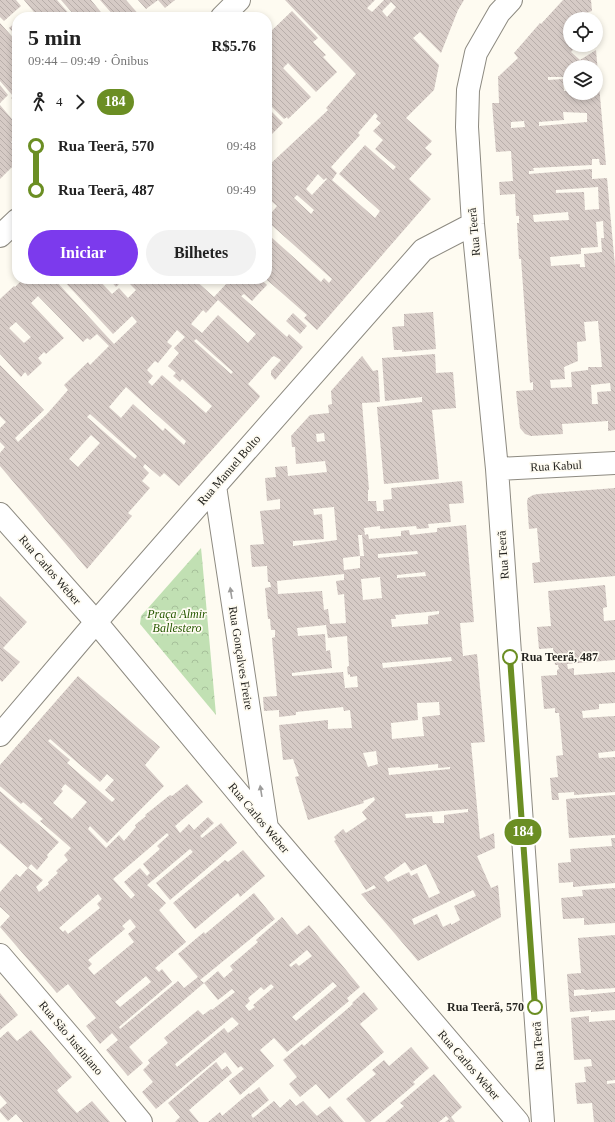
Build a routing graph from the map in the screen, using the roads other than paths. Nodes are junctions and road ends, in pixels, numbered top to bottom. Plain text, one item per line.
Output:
1 (239, 0) edge
2 (511, 0) edge
3 (227, 12) edge
4 (473, 224) junction
5 (12, 225) edge
6 (0, 236) edge
7 (615, 463) edge
8 (497, 469) junction
9 (215, 486) junction
10 (0, 514) edge
11 (96, 622) junction
12 (0, 735) edge
13 (268, 829) junction
14 (0, 955) edge
15 (141, 1122) edge
16 (518, 1122) edge
17 (543, 1122) edge

1 - 3 street
2 - 4 street, Rua Teerã
4 - 8 street, Rua Teerã
4 - 9 street, Rua Manuel Bolto
5 - 6 street
7 - 8 street, Rua Kabul
8 - 17 street, Rua Teerã
9 - 11 street, Rua Manuel Bolto
13 -> 9 street, Rua Gonçalves Freire
10 - 11 street, Rua Carlos Weber
11 - 12 street, Rua Manuel Bolto
11 - 13 street, Rua Carlos Weber
13 - 16 street, Rua Carlos Weber
14 - 15 street, Rua São Justiniano

